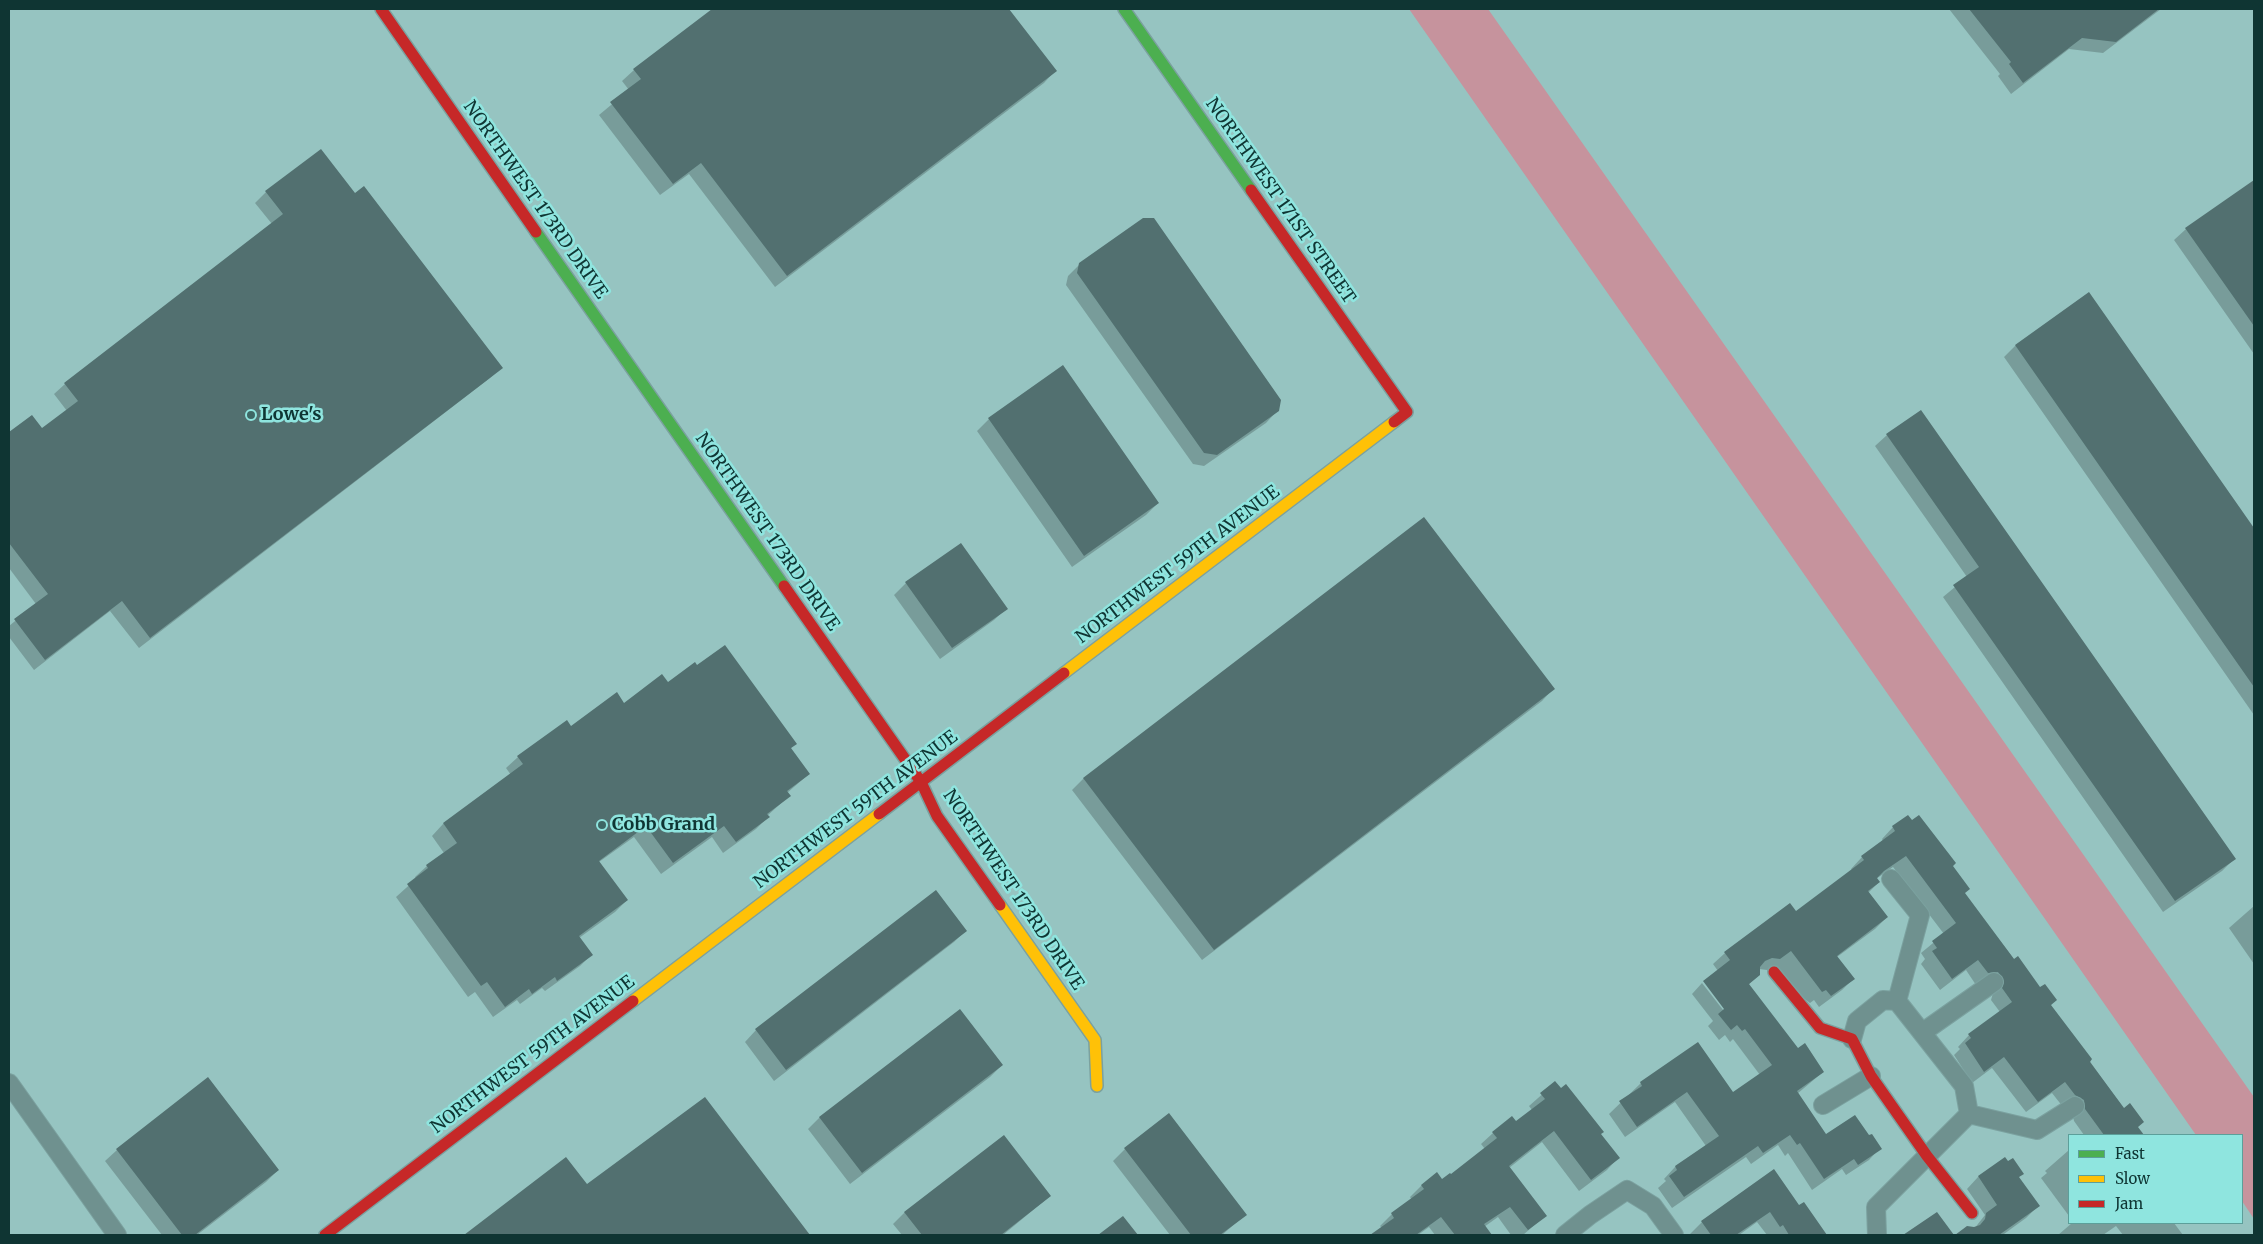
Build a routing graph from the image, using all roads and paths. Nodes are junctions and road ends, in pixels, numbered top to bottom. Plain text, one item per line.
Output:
1 (381, 9) edge
2 (1124, 9) edge
3 (1407, 412) joint
4 (921, 782) junction
5 (1891, 879) dead end
6 (1774, 972) dead end
7 (1994, 982) dead end
8 (1897, 1001) junction
9 (1923, 1032) junction
10 (1852, 1038) junction
11 (1871, 1076) junction
12 (9, 1084) edge
13 (1097, 1086) dead end
14 (1823, 1105) dead end
15 (2075, 1106) dead end
16 (1969, 1114) junction
17 (1927, 1156) junction
18 (1972, 1213) dead end
19 (117, 1235) edge
20 (325, 1235) edge
21 (1566, 1235) edge
22 (1674, 1235) edge
23 (1878, 1235) edge

1 - 4 street, NORTHWEST 173RD DRIVE
2 - 3 street, NORTHWEST 171ST STREET
3 - 4 street, NORTHWEST 59TH AVENUE
4 - 13 street, NORTHWEST 173RD DRIVE
4 - 20 street, NORTHWEST 59TH AVENUE
5 - 8 street
6 - 10 street
7 - 9 street
8 - 9 street
8 - 10 street
9 - 16 street
10 - 11 street
11 - 14 street
11 - 17 street
12 - 19 street
15 - 16 street
16 - 17 street
17 - 18 street
17 - 23 street
21 - 22 street

